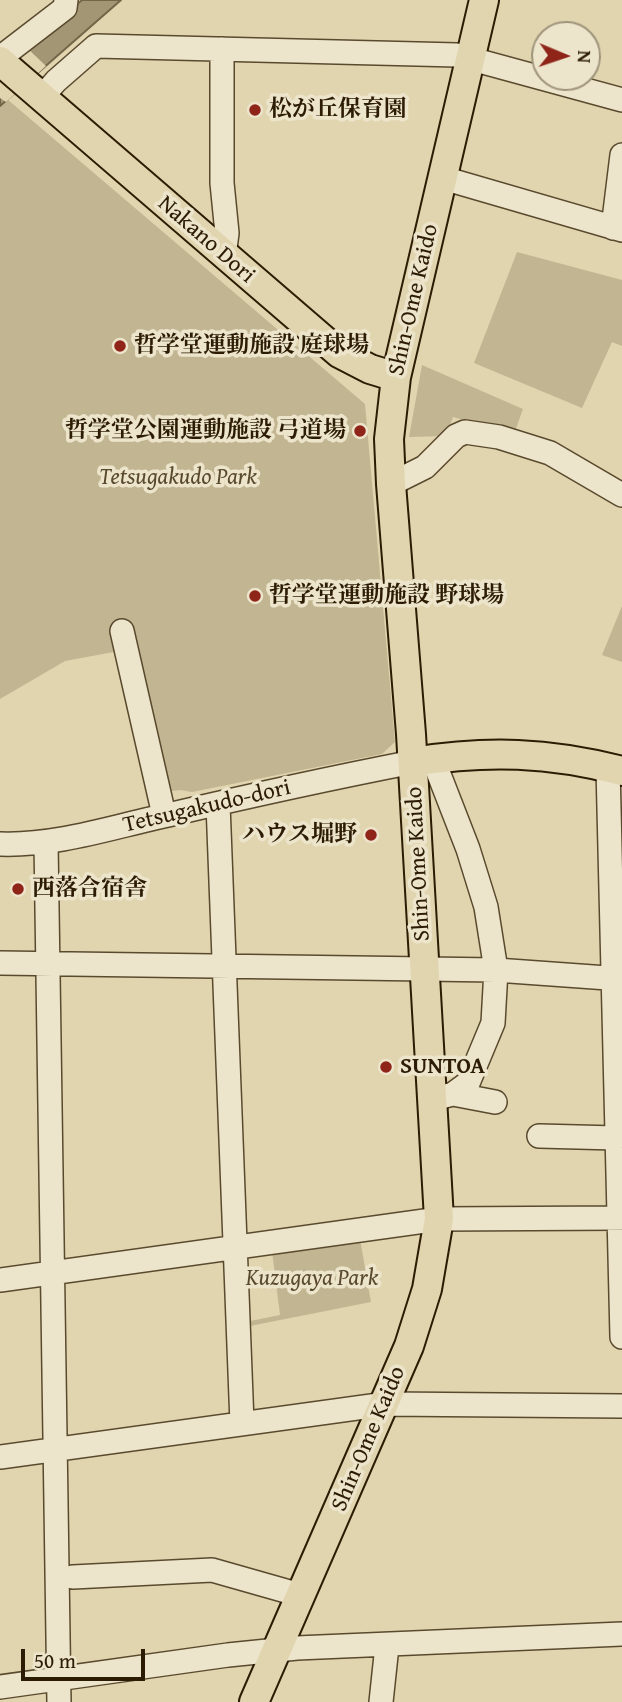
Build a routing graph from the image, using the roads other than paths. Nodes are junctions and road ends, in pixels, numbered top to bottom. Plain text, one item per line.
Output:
1 (66, 0) edge
2 (484, 0) edge
3 (222, 49) junction
4 (471, 58) junction
5 (2, 61) edge
6 (35, 91) junction
7 (622, 100) edge
8 (622, 155) edge
9 (443, 178) junction
10 (618, 229) edge
11 (224, 256) junction
12 (396, 377) junction
13 (391, 484) junction
14 (622, 495) edge
15 (122, 631) dead end
16 (423, 761) junction
17 (615, 769) edge
18 (218, 804) junction
19 (164, 816) junction
20 (46, 842) junction
21 (0, 844) edge
22 (0, 963) edge
23 (48, 964) junction
24 (224, 967) junction
25 (425, 969) junction
26 (496, 970) junction
27 (617, 979) edge
28 (443, 1096) junction
29 (495, 1102) dead end
30 (619, 1110) edge
31 (539, 1136) dead end
32 (617, 1138) junction
33 (620, 1218) edge
34 (439, 1219) junction
35 (234, 1248) junction
36 (54, 1272) junction
37 (0, 1280) edge
38 (622, 1337) edge
39 (386, 1404) junction
40 (622, 1406) edge
41 (242, 1423) junction
42 (55, 1449) junction
43 (0, 1457) edge
44 (64, 1578) junction
45 (300, 1595) junction
46 (622, 1634) edge
47 (387, 1646) junction
48 (276, 1650) junction
49 (59, 1679) junction
50 (0, 1687) edge
51 (59, 1702) edge
52 (254, 1702) edge
53 (381, 1702) edge

1 - 5 street
2 - 4 main road, Shin-Ome Kaido
3 - 4 street
3 - 6 street
3 - 11 street
4 - 7 street
4 - 9 main road, Shin-Ome Kaido
5 - 6 main road
6 - 11 main road, Nakano Dori
8 - 10 street
9 - 10 street
9 - 12 main road, Shin-Ome Kaido
11 - 12 main road, Nakano Dori
12 - 13 main road, Shin-Ome Kaido
13 - 14 street
13 - 16 main road, Shin-Ome Kaido
15 - 19 street
16 - 17 main road
16 - 18 street, Tetsugakudo-dori
16 - 25 main road, Shin-Ome Kaido
16 - 26 street
17 - 27 street
18 - 19 street, Tetsugakudo-dori
18 - 24 street
19 - 20 street, Tetsugakudo-dori
20 - 21 street, Tetsugakudo-dori
20 - 23 street
22 - 23 street
23 - 24 street
23 - 36 street
24 - 25 street
24 - 35 street
25 - 26 street
25 - 28 main road, Shin-Ome Kaido
26 - 27 street
26 - 28 street
27 - 30 street
28 - 29 street
28 - 34 main road, Shin-Ome Kaido
30 - 32 street
31 - 32 street
32 - 33 street
33 - 34 street
33 - 38 street
34 - 35 street
34 - 39 main road, Shin-Ome Kaido
35 - 36 street
35 - 41 street
36 - 37 street
36 - 42 street
39 - 40 street
39 - 41 street
39 - 45 main road, Shin-Ome Kaido
41 - 42 street
42 - 43 street
42 - 44 street
44 - 45 street
44 - 49 street
45 - 48 main road, Shin-Ome Kaido
46 - 47 street
47 - 48 street
47 - 53 street
48 - 49 street
48 - 52 main road, Shin-Ome Kaido
49 - 50 street
49 - 51 street

